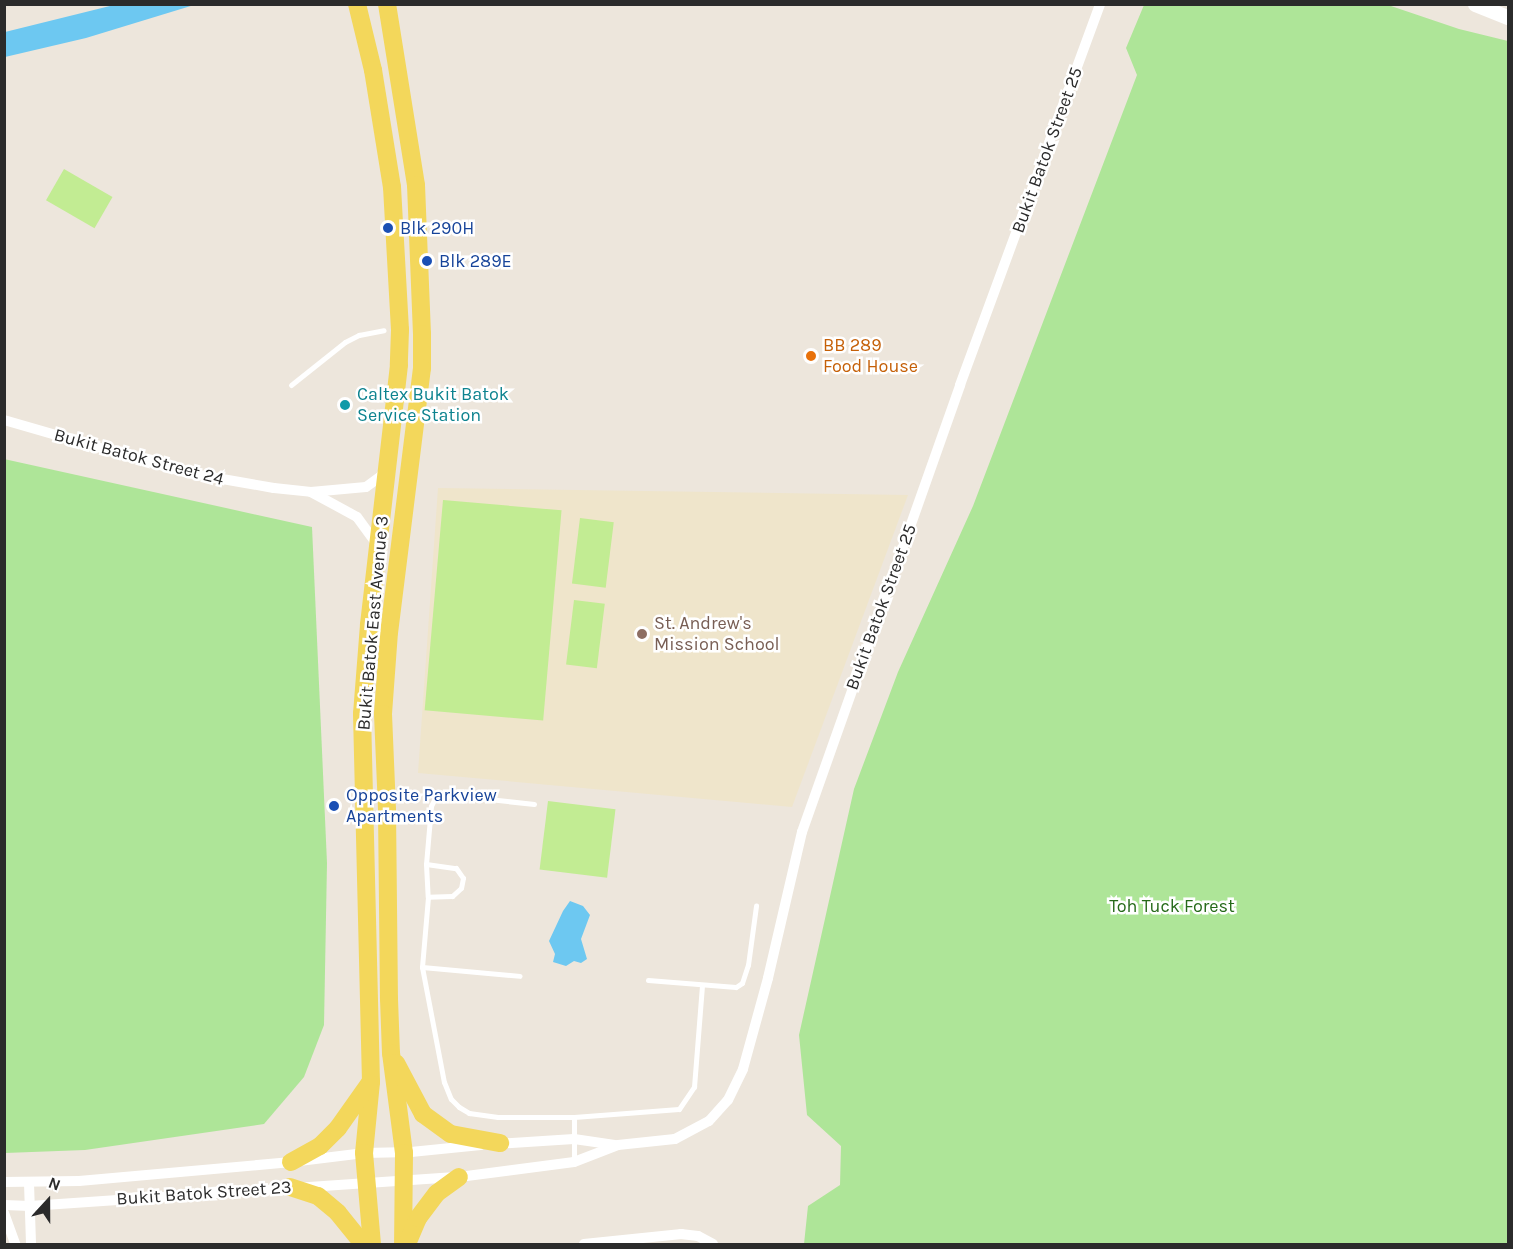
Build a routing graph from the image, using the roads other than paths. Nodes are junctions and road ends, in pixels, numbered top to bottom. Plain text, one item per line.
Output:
1 (357, 4) edge
2 (387, 4) edge
3 (1100, 4) edge
4 (1475, 4) edge
5 (1509, 17) edge
6 (384, 330) dead end
7 (291, 385) dead end
8 (4, 420) edge
9 (387, 464) junction
10 (311, 492) junction
11 (379, 547) junction
12 (534, 804) dead end
13 (426, 864) junction
14 (428, 897) junction
15 (756, 906) dead end
16 (423, 967) junction
17 (520, 976) dead end
18 (648, 980) dead end
19 (702, 985) junction
20 (391, 1053) junction
21 (371, 1082) junction
22 (574, 1117) junction
23 (574, 1139) junction
24 (501, 1143) junction
25 (618, 1145) junction
26 (364, 1153) junction
27 (404, 1153) junction
28 (291, 1162) junction
29 (574, 1162) junction
30 (459, 1177) junction
31 (404, 1180) junction
32 (365, 1181) junction
33 (4, 1182) edge
34 (29, 1183) junction
35 (290, 1187) junction
36 (4, 1205) edge
37 (30, 1206) junction
38 (4, 1213) edge
39 (15, 1245) edge
40 (31, 1245) edge
41 (363, 1245) edge
42 (372, 1245) edge
43 (405, 1245) edge
44 (584, 1245) edge
45 (713, 1245) edge

1 - 9 main road, Bukit Batok East Avenue 3
2 - 20 main road, Bukit Batok East Avenue 3
3 - 25 street, Bukit Batok Street 25
4 - 5 main road
6 - 7 lane
8 - 10 street, Bukit Batok Street 24
9 - 10 street, Bukit Batok Street 24
9 - 11 main road, Bukit Batok East Avenue 3
10 - 11 street, Bukit Batok Street 24
11 - 21 main road, Bukit Batok East Avenue 3
12 - 13 lane
13 - 14 lane
13 - 14 lane
14 - 16 lane
15 - 19 lane
16 - 17 lane
16 - 22 lane
18 - 19 lane
19 - 22 lane
20 - 24 main road
20 - 27 main road, Bukit Batok East Avenue 3
21 - 26 main road, Bukit Batok East Avenue 3
21 - 28 main road
22 - 23 lane
23 - 24 street, Bukit Batok Street 25
23 - 25 street, Bukit Batok Street 25
23 - 29 lane
24 - 27 street, Bukit Batok Street 25
25 - 29 street, Bukit Batok Street 25
26 - 27 street, Bukit Batok Street 23
26 - 28 street, Bukit Batok Street 23
26 - 32 main road, Bukit Batok East Avenue 3
27 - 31 main road, Bukit Batok East Avenue 3
28 - 34 street, Bukit Batok Street 23
29 - 30 street, Bukit Batok Street 25
30 - 31 street, Bukit Batok Street 25
30 - 43 main road
31 - 32 street, Bukit Batok Street 23
31 - 43 main road, Bukit Batok East Avenue 3
32 - 35 street, Bukit Batok Street 23
32 - 42 main road, Bukit Batok East Avenue 3
33 - 34 street, Bukit Batok Street 23
34 - 37 street
35 - 37 street, Bukit Batok Street 23
35 - 41 main road
36 - 37 street, Bukit Batok Street 23
37 - 40 street
38 - 39 street
44 - 45 street

